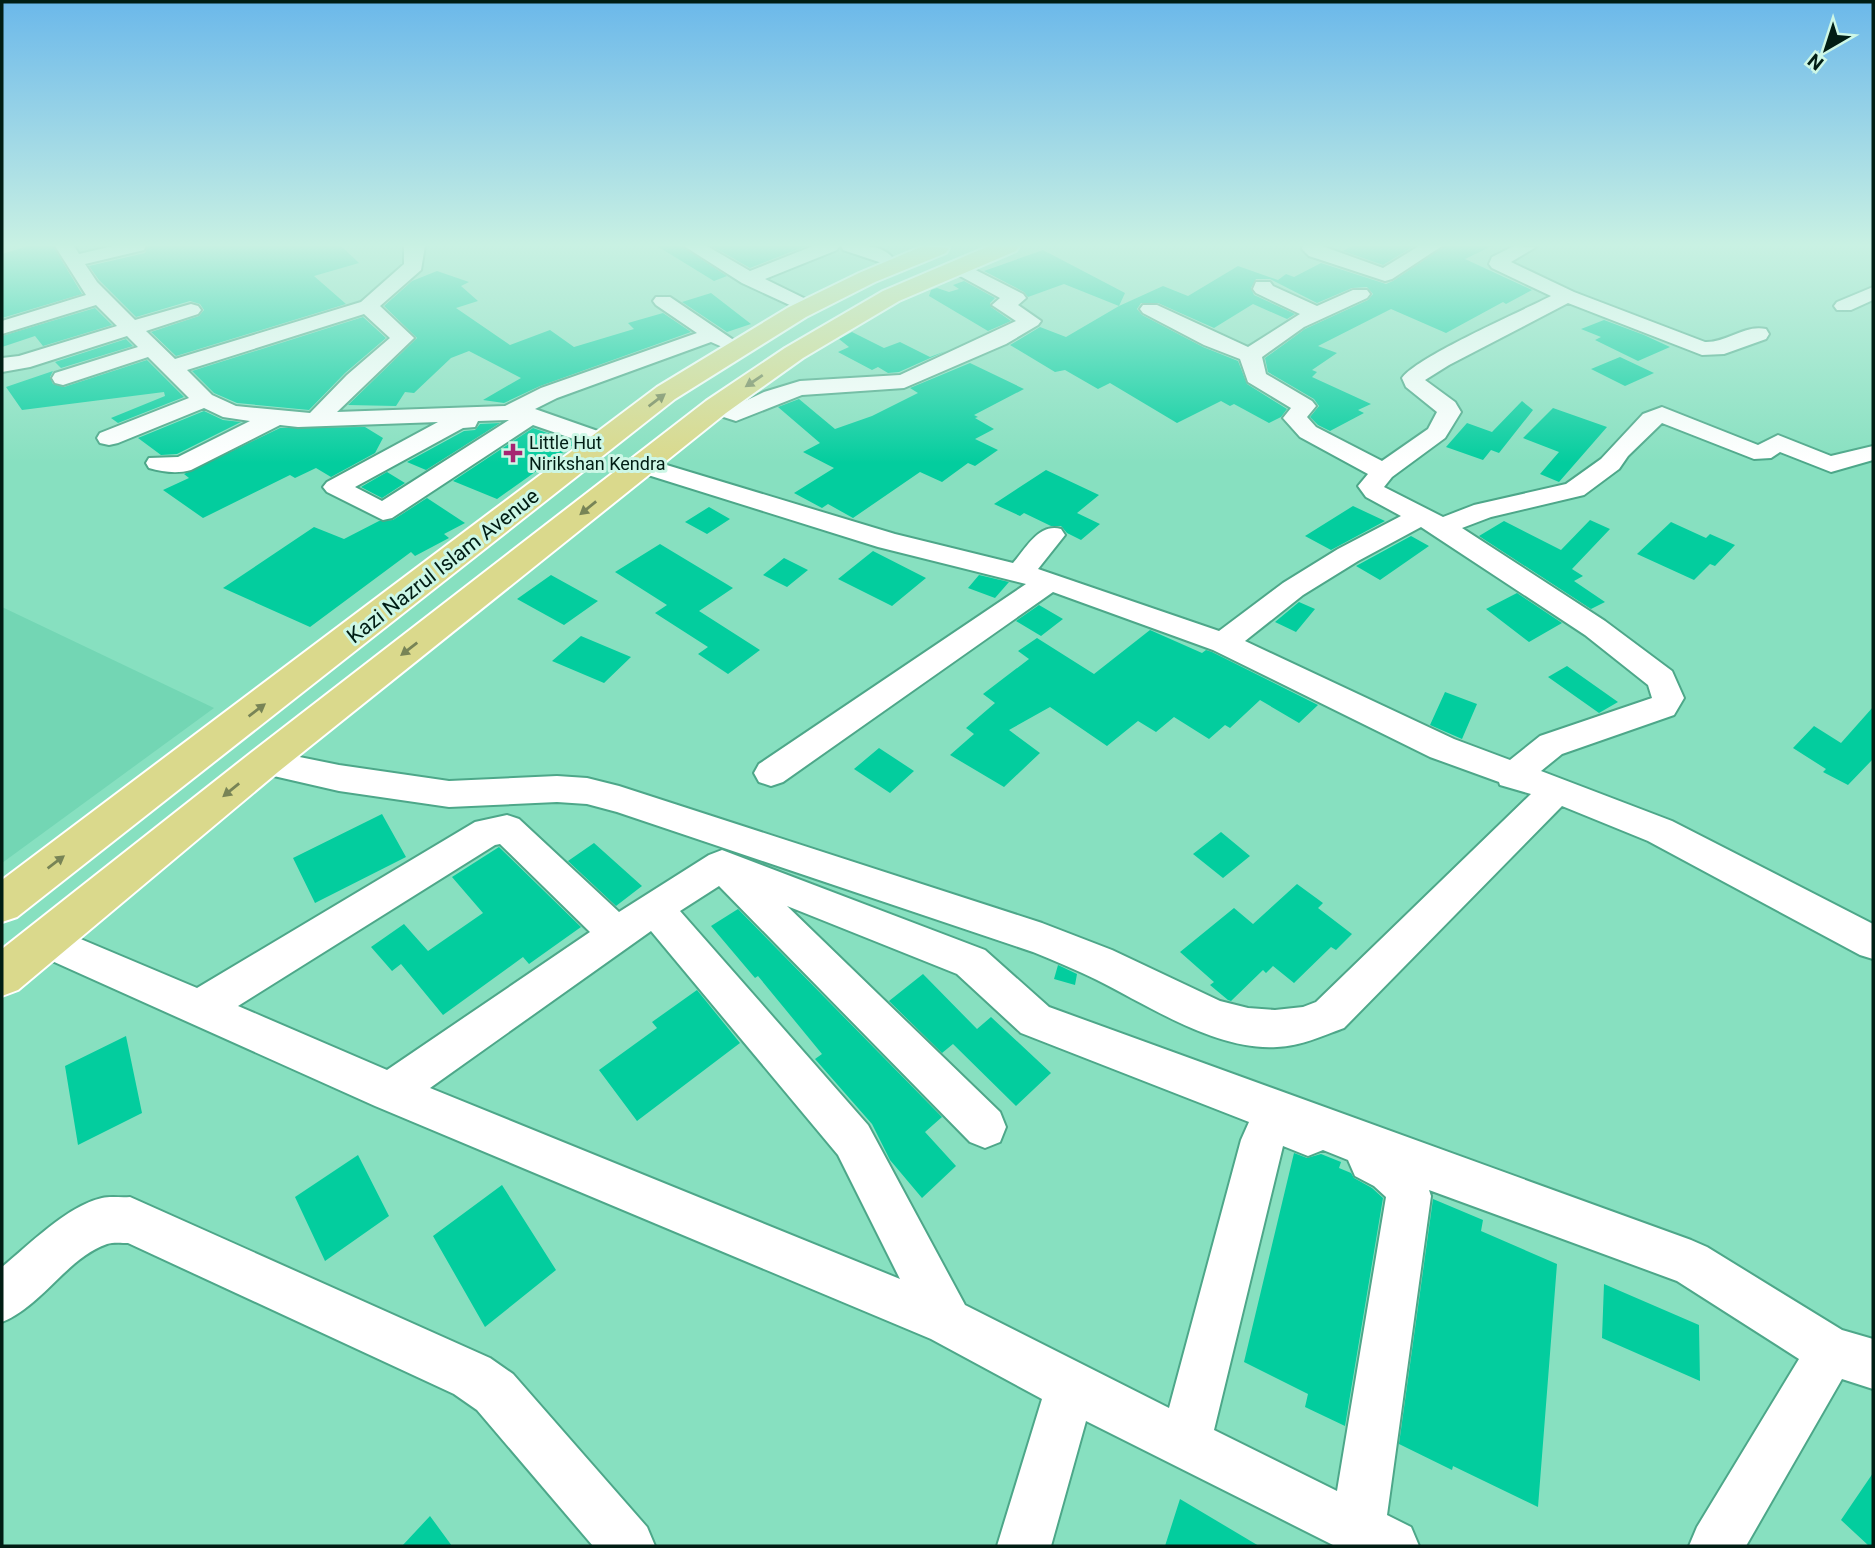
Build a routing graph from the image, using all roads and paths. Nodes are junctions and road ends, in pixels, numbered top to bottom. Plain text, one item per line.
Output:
1 (33, 318) edge
2 (121, 318) edge
3 (165, 318) edge
4 (329, 318) edge
5 (381, 318) edge
6 (690, 318) edge
7 (788, 318) edge
8 (850, 318) edge
9 (1026, 318) edge
10 (1168, 318) edge
11 (1308, 318) edge
12 (1523, 318) edge
13 (1625, 318) edge
14 (2, 328) edge
15 (132, 329) junction
16 (714, 334) junction
17 (1758, 334) dead end
18 (152, 349) junction
19 (735, 349) junction
20 (1250, 355) junction
21 (2, 365) edge
22 (171, 368) junction
23 (63, 378) dead end
24 (204, 400) junction
25 (716, 407) junction
26 (277, 417) junction
27 (317, 419) junction
28 (515, 421) junction
29 (109, 438) dead end
30 (603, 441) junction
31 (1873, 453) edge
32 (158, 463) dead end
33 (641, 465) junction
34 (1383, 472) junction
35 (1431, 522) junction
36 (1052, 535) dead end
37 (1020, 573) junction
38 (1049, 581) junction
39 (1223, 643) junction
40 (265, 762) junction
41 (771, 772) dead end
42 (1512, 776) junction
43 (1555, 791) junction
44 (722, 865) junction
45 (2, 904) edge
46 (654, 908) junction
47 (616, 933) junction
48 (45, 940) junction
49 (1873, 943) edge
50 (2, 975) edge
51 (201, 1007) junction
52 (390, 1092) junction
53 (985, 1127) dead end
54 (2, 1298) edge
55 (948, 1322) junction
56 (1852, 1358) edge
57 (1072, 1387) junction
58 (1185, 1443) junction
59 (1375, 1538) edge
60 (628, 1546) edge
61 (1024, 1546) edge
62 (1716, 1546) edge

1 - 14 street
2 - 15 street
3 - 15 street
4 - 22 street
5 - 27 street
6 - 16 street
7 - 19 main road, Kazi Nazrul Islam Avenue
8 -> 25 main road
9 - 25 street
10 - 20 street
11 - 20 street
12 - 34 street
13 - 17 street
15 - 18 street
15 - 21 street
16 - 19 street
16 - 28 street
18 - 22 street
18 - 23 street
30 -> 19 main road, Kazi Nazrul Islam Avenue
20 - 34 street
22 - 24 street
24 - 26 street
24 - 29 street
25 - 33 main road
26 - 27 street
26 - 32 street
27 - 28 street
28 - 28 street
28 - 30 street
45 -> 30 main road, Kazi Nazrul Islam Avenue
31 - 35 street
33 - 37 street
33 -> 40 main road
34 - 35 street
35 - 39 street
35 - 42 street
36 - 37 street
37 - 38 street
38 - 39 street
38 - 41 street
39 - 42 street
40 - 43 street
40 -> 48 main road
42 - 43 street
43 - 49 street
44 - 46 street
44 - 53 street
44 - 56 street
46 - 47 street
46 - 55 street
47 - 51 street
47 - 52 street
48 - 50 main road
48 - 51 street
51 - 52 street
52 - 55 street
54 - 60 street
55 - 57 street
56 - 62 street
57 - 58 street
57 - 61 street
58 - 59 street
58 - 59 street

